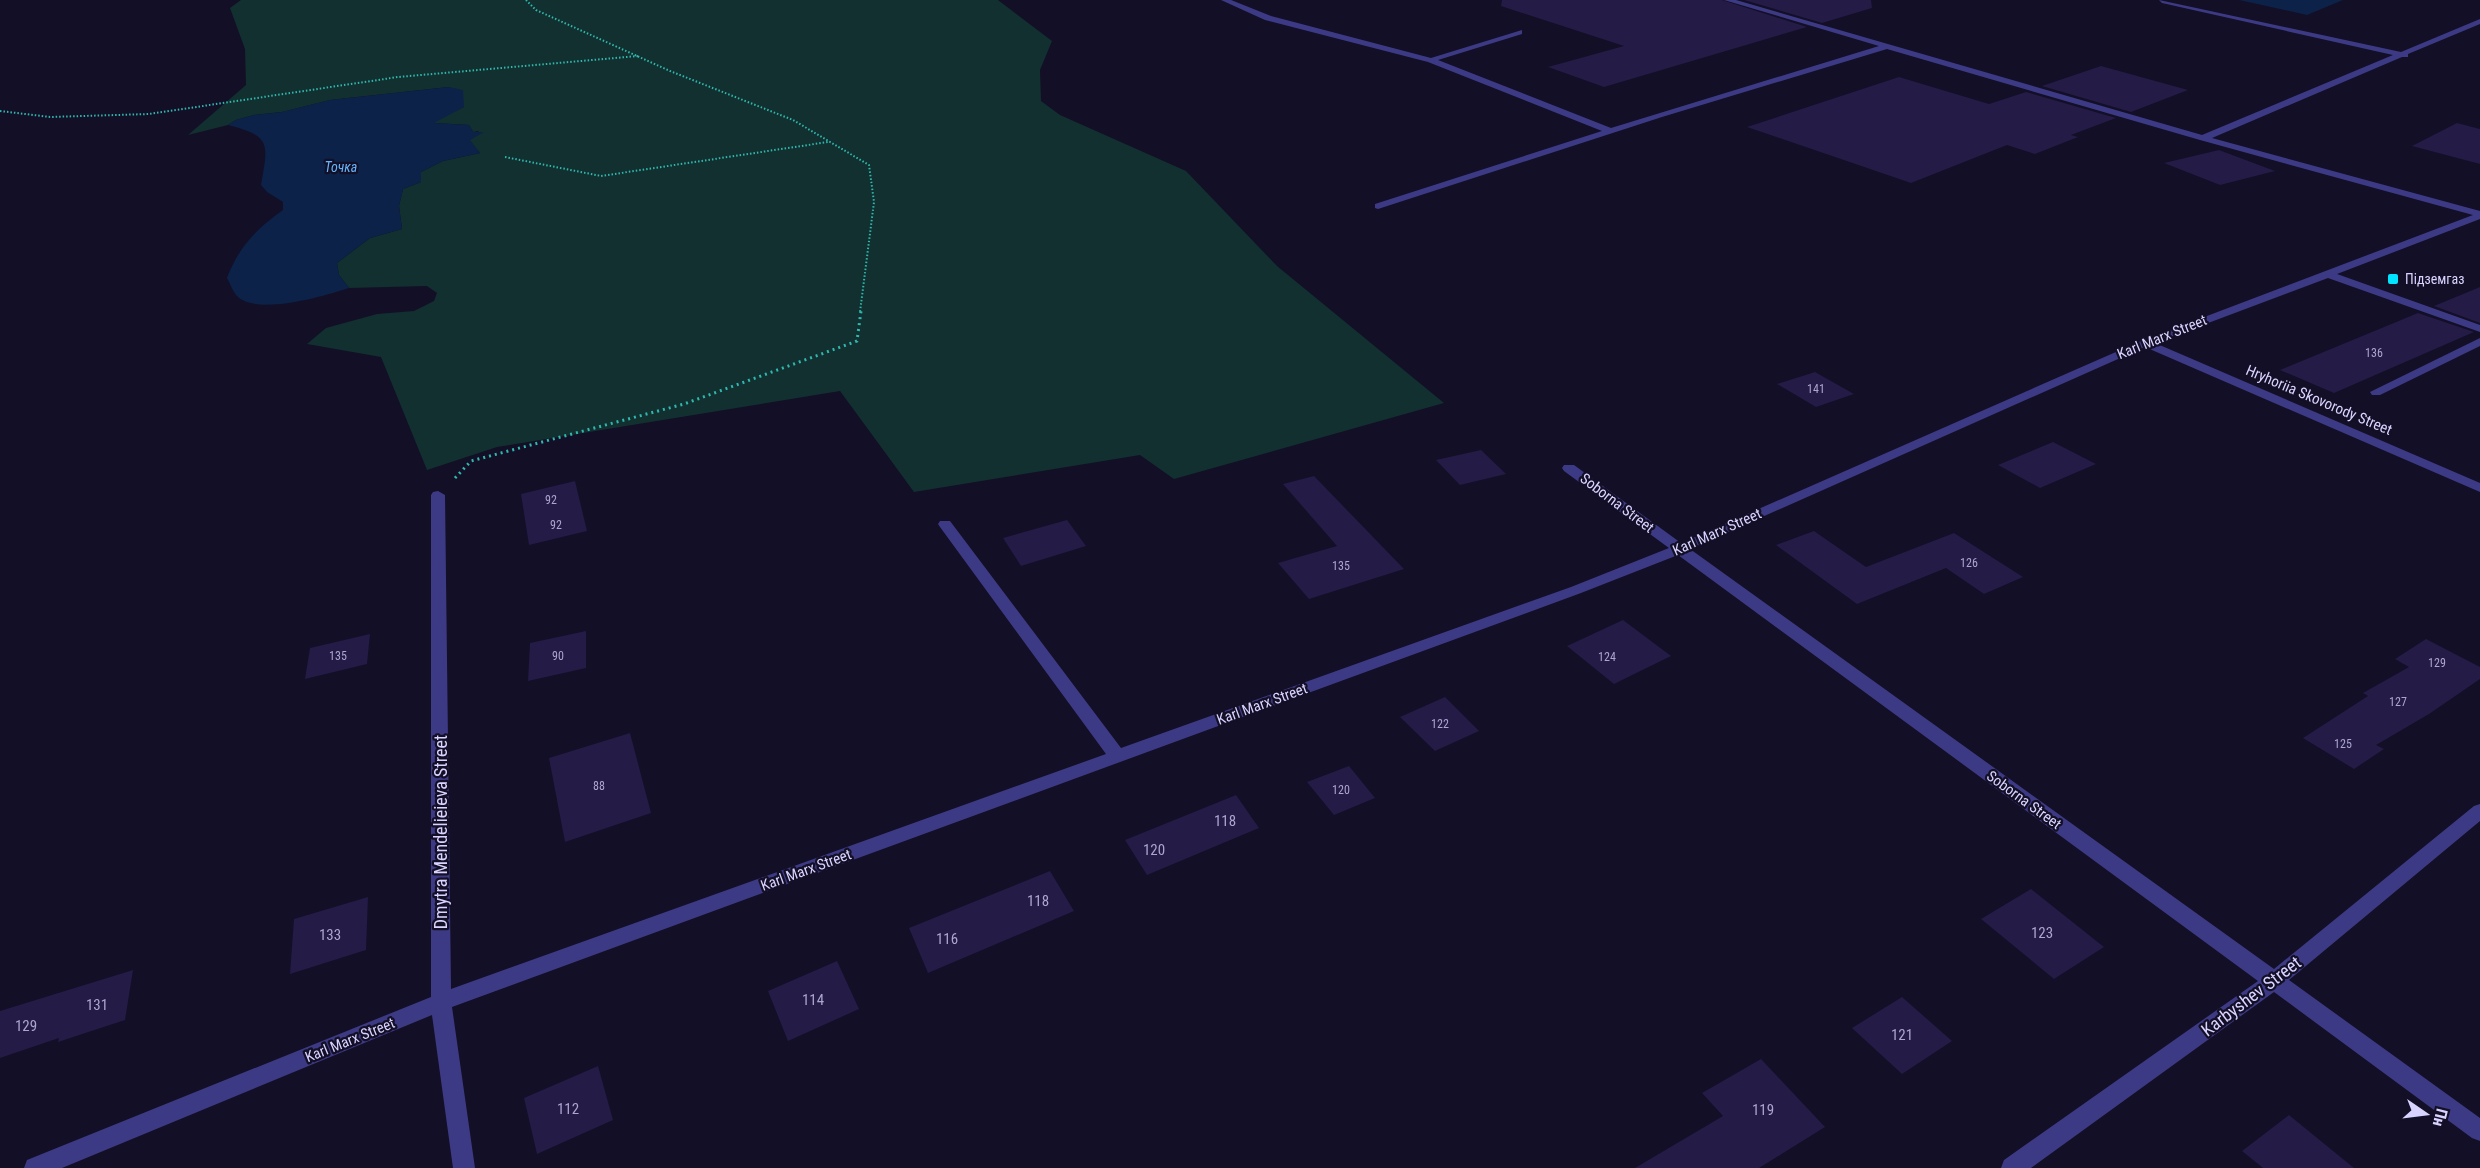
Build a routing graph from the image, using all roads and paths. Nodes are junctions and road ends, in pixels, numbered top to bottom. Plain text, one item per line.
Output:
1 (526, 0) edge
2 (1225, 0) edge
3 (1728, 0) edge
4 (2162, 1) edge
5 (2480, 21) edge
6 (1519, 32) dead end
7 (1887, 46) junction
8 (2405, 55) junction
9 (639, 56) junction
10 (1431, 60) junction
11 (0, 111) edge
12 (1611, 131) junction
13 (2203, 138) junction
14 (829, 142) junction
15 (505, 157) dead end
16 (1378, 206) dead end
17 (2478, 217) edge
18 (2328, 274) junction
19 (2480, 329) edge
20 (2480, 342) edge
21 (2145, 343) junction
22 (2376, 392) dead end
23 (1569, 468) dead end
24 (2480, 488) edge
25 (438, 495) joint
26 (945, 524) dead end
27 (1678, 549) junction
28 (1118, 757) junction
29 (2480, 811) edge
30 (2274, 981) junction
31 (441, 1002) junction
32 (2480, 1131) edge
33 (35, 1168) edge
34 (464, 1168) edge
35 (2012, 1168) edge

1 - 9 path
2 - 10 street
3 - 7 street
4 - 8 street
5 - 8 street
6 - 10 street
7 - 12 street
7 - 13 street
8 - 13 street
9 - 11 path
9 - 14 path
10 - 12 street
12 - 16 street
13 - 17 street
14 - 15 path
14 - 25 path
17 - 18 street, Karl Marx Street
18 - 19 street
18 - 21 street, Karl Marx Street
20 - 22 street
21 - 24 street, Hryhoriia Skovorody Street
21 - 27 street, Karl Marx Street
23 - 27 street, Soborna Street
25 - 31 street, Dmytra Mendelieieva Street
26 - 28 street
27 - 28 street, Karl Marx Street
27 - 30 street, Soborna Street
28 - 31 street, Karl Marx Street
29 - 30 street, Karbyshev Street
30 - 32 street, Soborna Street
30 - 35 street, Karbyshev Street
31 - 33 street, Karl Marx Street
31 - 34 street, Dmytra Mendelieieva Street

